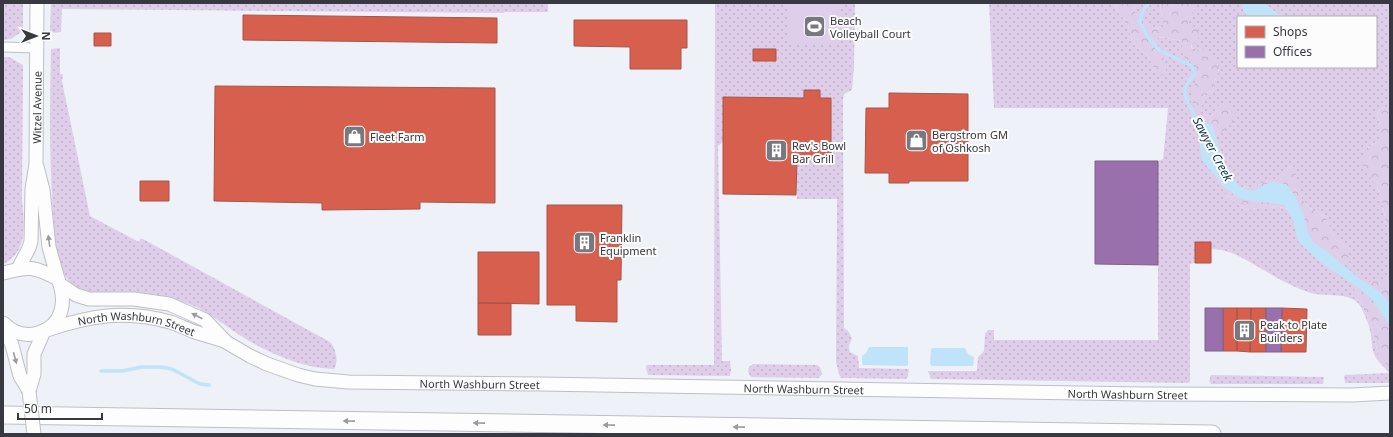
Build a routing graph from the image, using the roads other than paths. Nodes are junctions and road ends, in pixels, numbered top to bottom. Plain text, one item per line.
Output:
1 (37, 3) edge
2 (3, 48) edge
3 (37, 48) junction
4 (36, 164) junction
5 (9, 273) edge
6 (59, 281) junction
7 (3, 324) edge
8 (45, 331) junction
9 (226, 342) junction
10 (29, 391) junction
11 (1390, 393) edge
12 (3, 415) edge
13 (34, 434) edge
14 (1212, 434) edge

1 - 3 street, Witzel Avenue
2 - 3 street
3 - 4 street, Witzel Avenue
4 - 5 street, Witzel Avenue
6 -> 4 street, Witzel Avenue
5 - 6 street, North Washburn Street
6 - 8 street, Witzel Avenue
9 -> 6 street, North Washburn Street
7 - 8 street, North Washburn Street
7 -> 10 street
8 - 9 street, North Washburn Street
8 - 10 street
9 - 11 street, North Washburn Street
10 - 13 street, bridge
14 -> 12 highway

